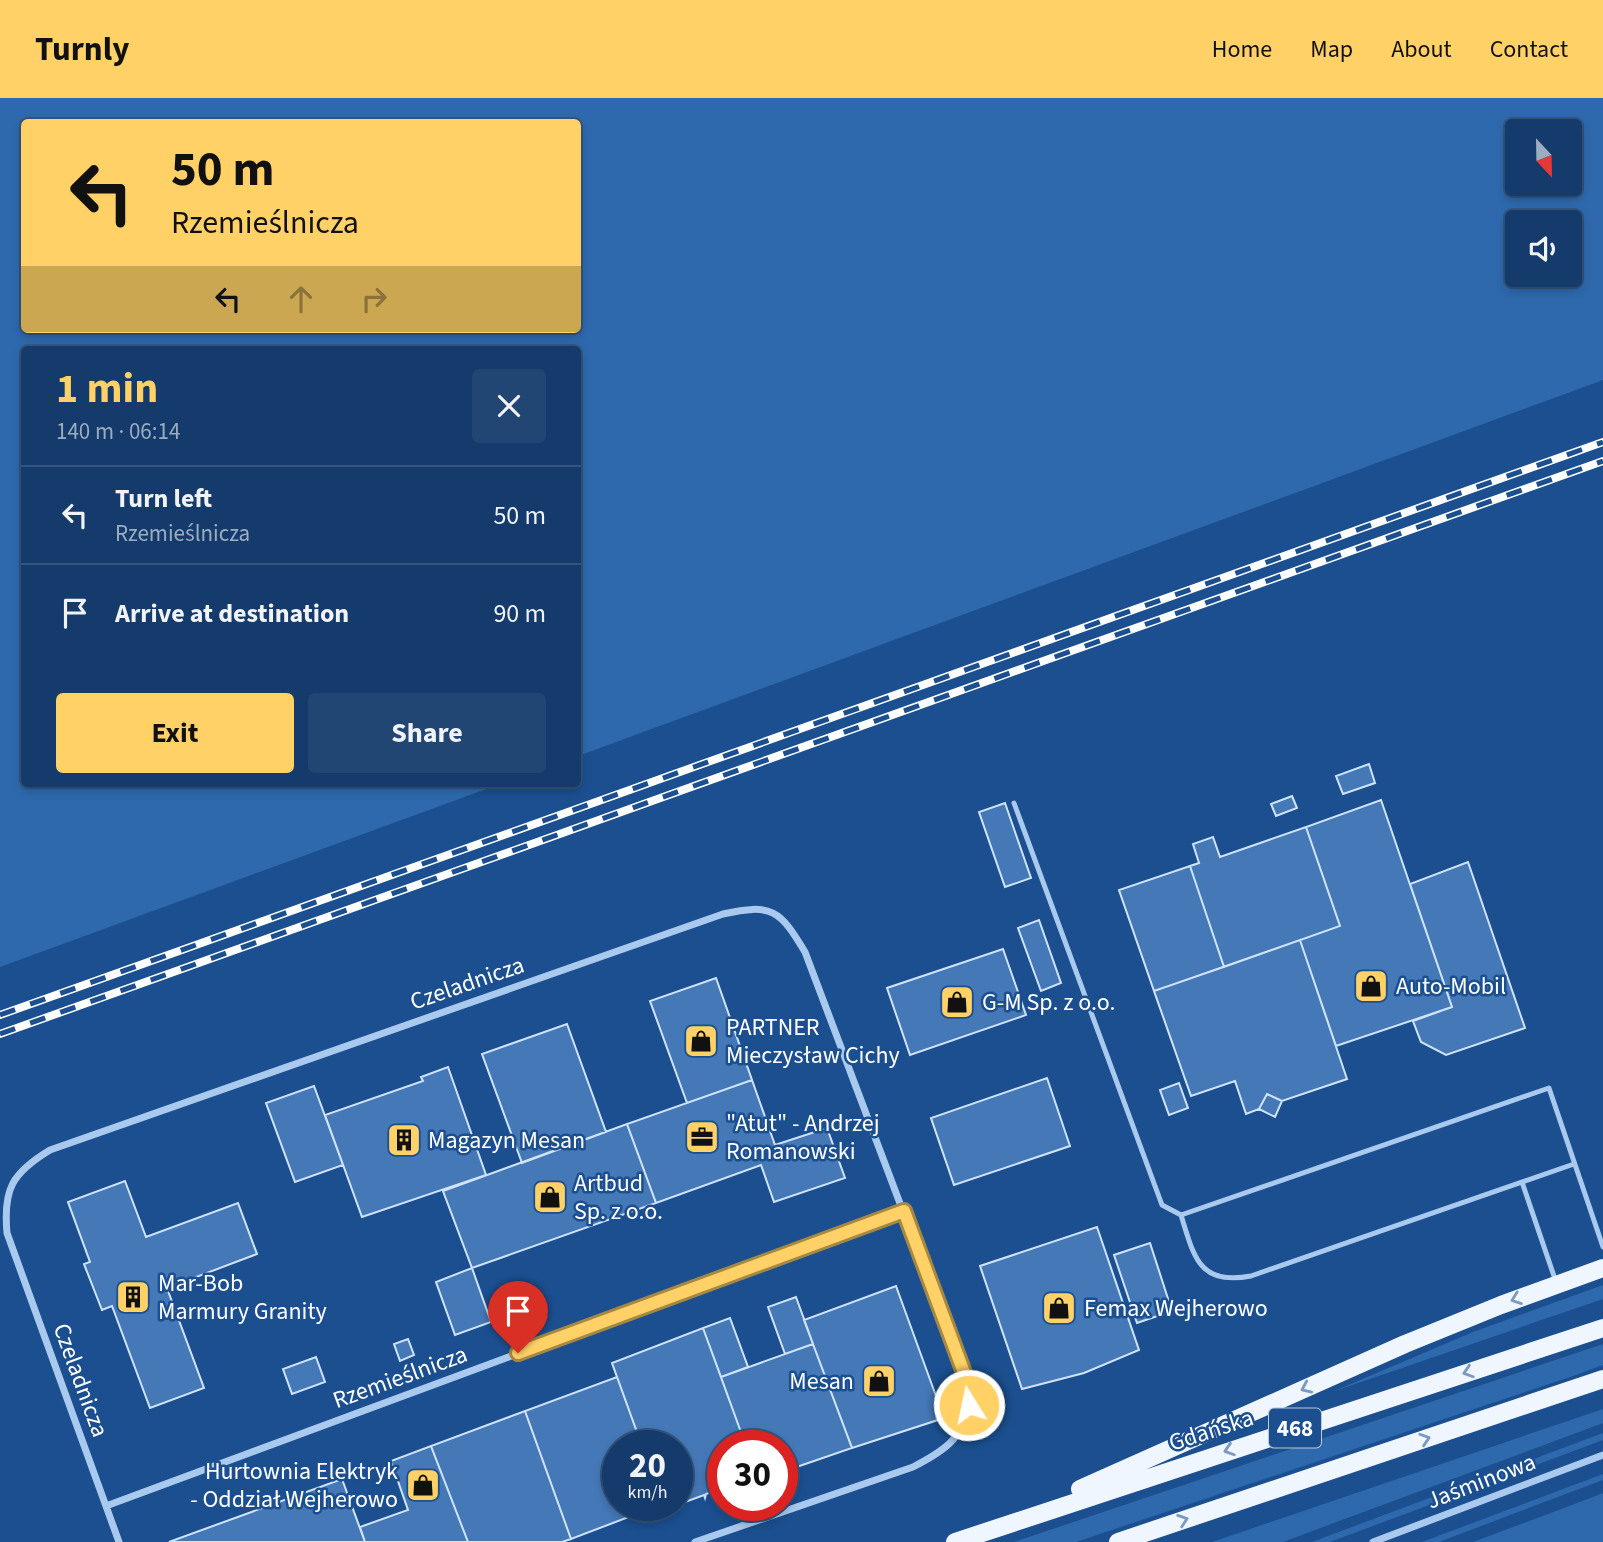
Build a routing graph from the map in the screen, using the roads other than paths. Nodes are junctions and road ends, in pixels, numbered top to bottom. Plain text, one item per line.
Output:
1 (1014, 803) dead end
2 (1574, 1164) junction
3 (1522, 1182) junction
4 (904, 1211) junction
5 (1181, 1215) junction
6 (1603, 1247) edge
7 (1603, 1268) edge
8 (1557, 1285) junction
9 (1603, 1328) edge
10 (1603, 1379) edge
11 (1603, 1455) edge
12 (106, 1506) junction
13 (988, 1530) junction
14 (119, 1542) edge
15 (695, 1542) edge
16 (954, 1542) edge
17 (1118, 1542) edge
18 (1373, 1542) edge

1 - 5 lane
2 - 3 lane
2 - 5 lane
2 - 6 lane
3 - 5 lane
3 - 8 lane
4 - 12 street, Rzemieślnicza
4 - 12 street, Czeladnicza
4 - 15 street, Czeladnicza
7 - 8 main road
8 -> 13 main road
9 -> 13 main road, Gdańska / 468
17 -> 10 main road, 468
11 - 18 street, Jaśminowa
12 - 14 street, Czeladnicza
13 - 16 main road, Gdańska / 468

